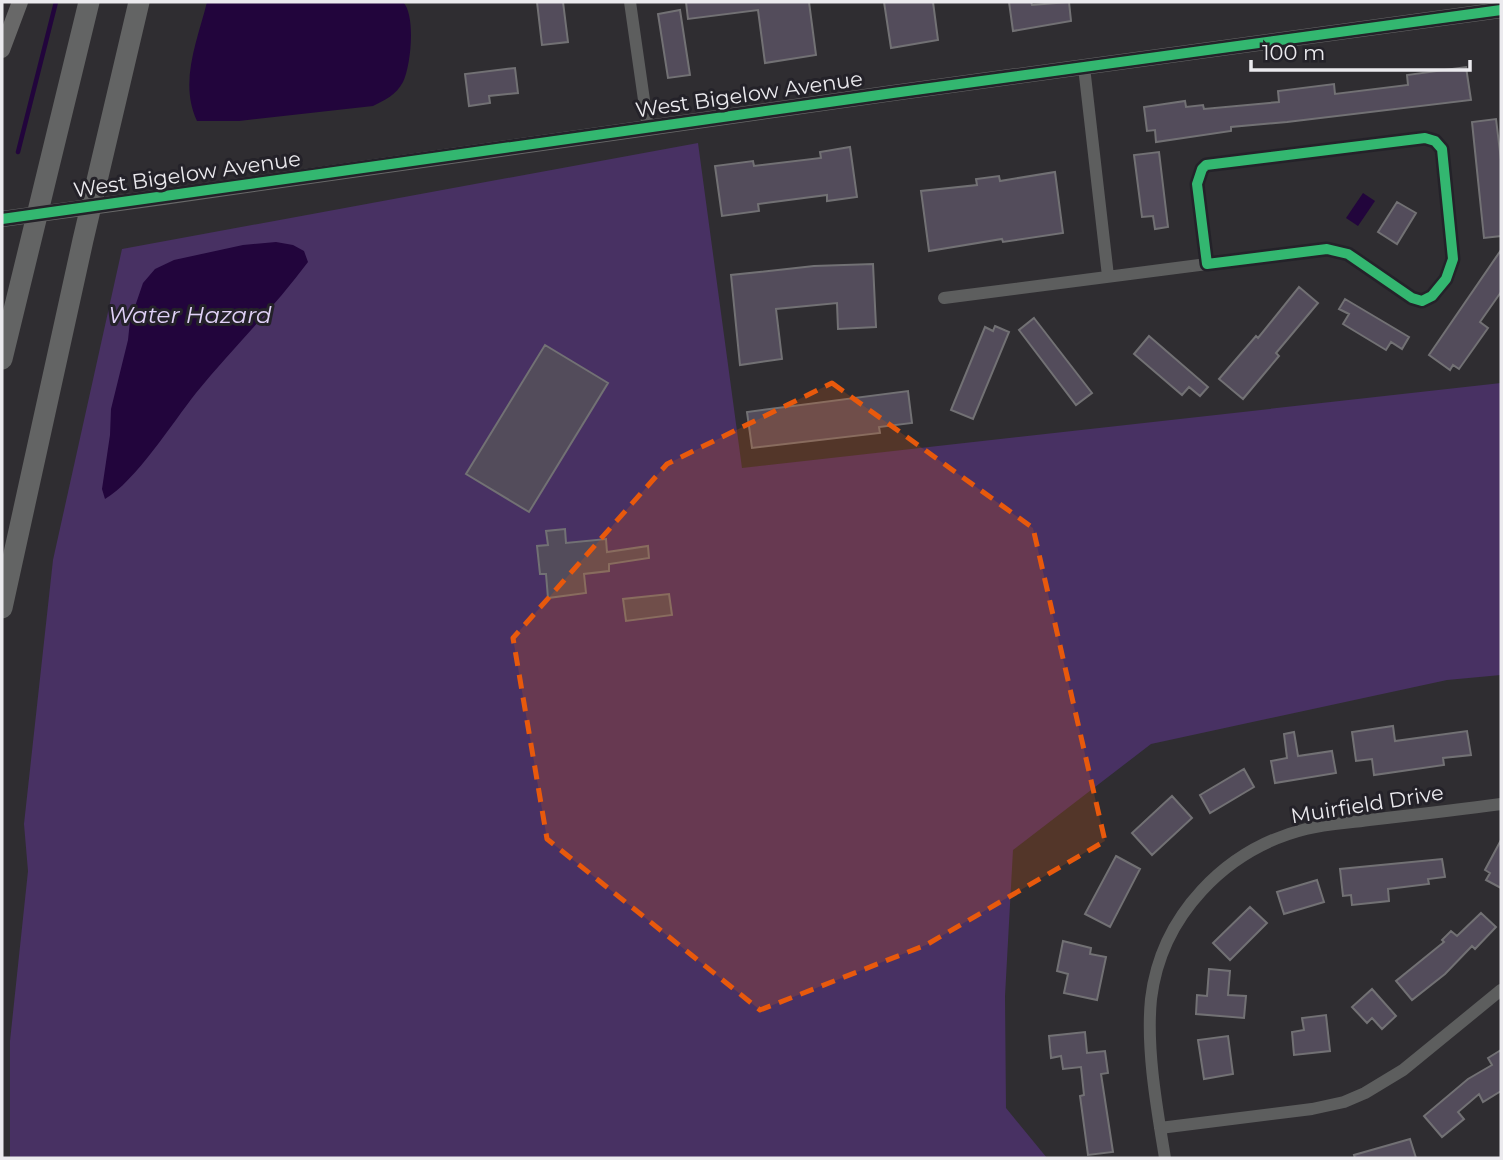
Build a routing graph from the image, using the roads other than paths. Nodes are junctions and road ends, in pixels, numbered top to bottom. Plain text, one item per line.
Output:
1 (20, 2) edge
2 (89, 2) edge
3 (139, 2) edge
4 (630, 2) edge
5 (1491, 8) edge
6 (2, 50) edge
7 (1084, 67) junction
8 (648, 128) junction
9 (2, 219) edge
10 (1207, 264) junction
11 (1108, 276) junction
12 (944, 298) dead end
13 (2, 359) edge
14 (2, 608) edge
15 (1501, 804) edge
16 (1501, 990) edge
17 (1160, 1128) junction
18 (1165, 1158) edge

1 - 6 street
2 - 13 highway
3 - 14 highway
4 - 8 street
5 - 7 street, West Bigelow Avenue
7 - 8 street, West Bigelow Avenue
7 - 11 street
8 - 9 street, West Bigelow Avenue, bridge
10 - 10 street
10 - 11 street
11 - 12 street
15 - 17 street, Muirfield Drive
16 - 17 street
17 - 18 street, Muirfield Drive

